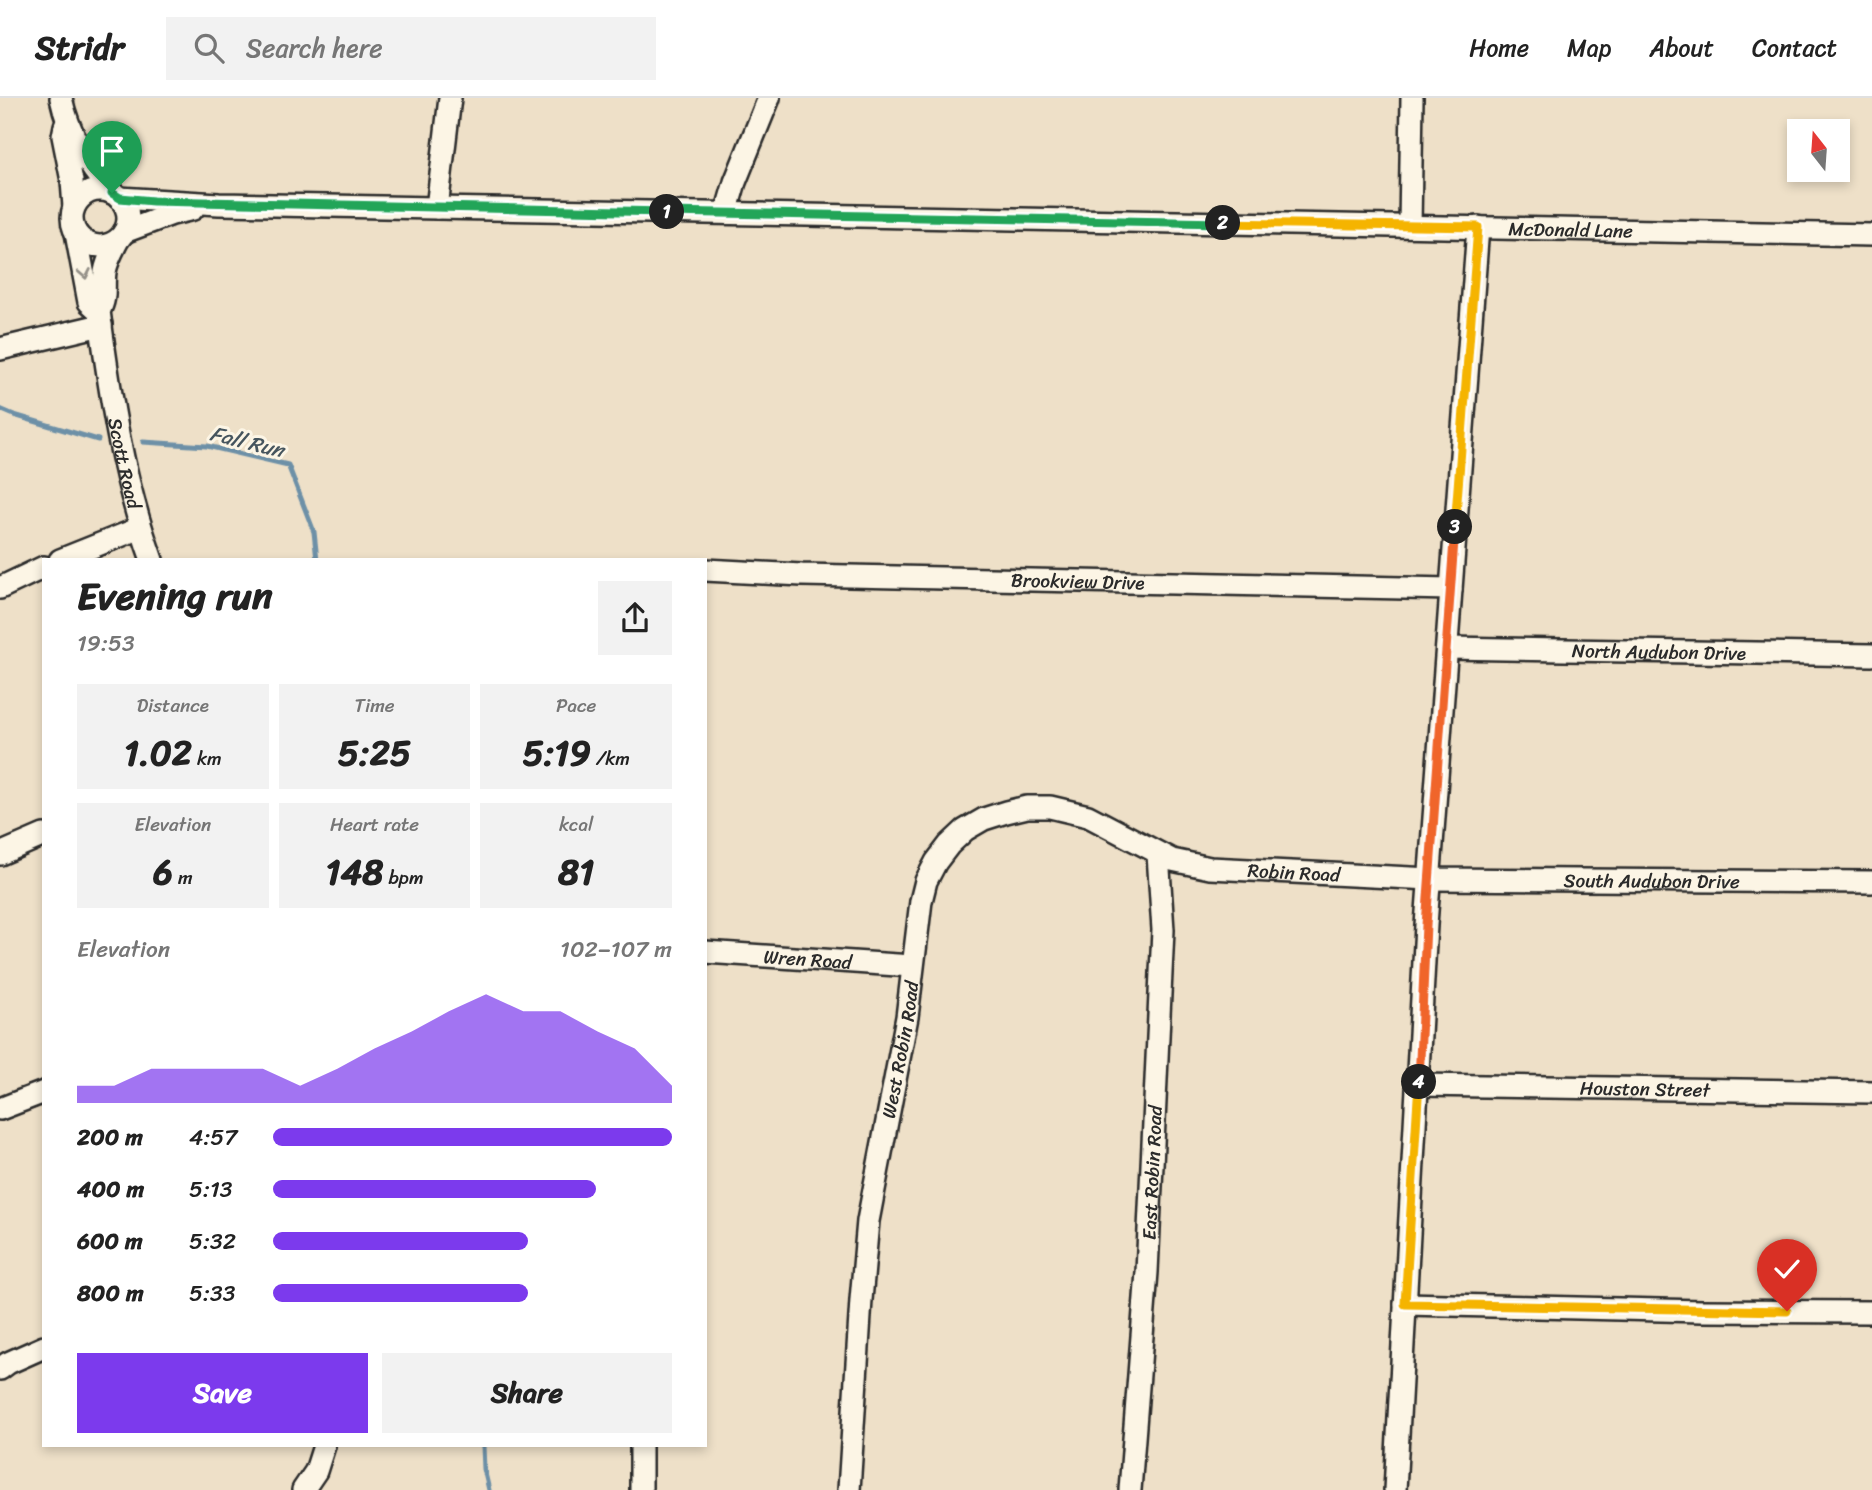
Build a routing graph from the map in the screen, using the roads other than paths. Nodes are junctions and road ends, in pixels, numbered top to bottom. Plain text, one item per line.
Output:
1 (61, 98) edge
2 (450, 98) edge
3 (769, 98) edge
4 (1412, 98) edge
5 (66, 121) junction
6 (116, 195) junction
7 (219, 204) junction
8 (74, 206) junction
9 (437, 208) junction
10 (726, 213) junction
11 (1410, 226) junction
12 (1478, 227) junction
13 (76, 233) junction
14 (1872, 235) edge
15 (121, 236) junction
16 (100, 318) junction
17 (0, 349) edge
18 (140, 528) junction
19 (65, 558) edge
20 (151, 558) edge
21 (42, 568) edge
22 (707, 570) edge
23 (0, 588) edge
24 (1451, 589) junction
25 (1447, 648) junction
26 (1872, 655) edge
27 (42, 836) edge
28 (0, 854) edge
29 (1158, 854) junction
30 (1431, 879) junction
31 (1872, 882) edge
32 (707, 952) edge
33 (912, 966) junction
34 (1419, 1085) junction
35 (1872, 1092) edge
36 (42, 1093) edge
37 (0, 1109) edge
38 (1405, 1304) junction
39 (1872, 1312) edge
40 (42, 1348) edge
41 (0, 1369) edge
42 (324, 1447) edge
43 (641, 1447) edge
44 (303, 1490) edge
45 (641, 1490) edge
46 (849, 1490) edge
47 (1130, 1490) edge
48 (1395, 1490) edge

1 - 5 street
2 - 9 street
3 - 10 street
4 - 11 street
5 - 6 street
5 - 8 street
6 - 7 street, McDonald Lane
6 - 8 street
6 - 15 street
7 - 9 street, McDonald Lane
7 - 15 street, McDonald Lane
8 - 13 street
9 - 10 street, McDonald Lane
10 - 11 street, McDonald Lane
11 - 12 street, McDonald Lane
12 - 14 street, McDonald Lane
12 - 24 street
13 - 15 street
13 -> 16 street, Scott Road
15 - 16 street, Scott Road
16 - 17 street
16 - 18 street, Scott Road
18 - 19 street, Scott Road
18 - 20 street
21 - 23 street
22 - 24 street, Brookview Drive
24 - 25 street
25 - 26 street, North Audubon Drive
25 - 30 street
27 - 28 street
29 - 30 street, Robin Road
29 - 33 street, West Robin Road
29 - 47 street, East Robin Road
30 - 31 street, South Audubon Drive
30 - 34 street
32 - 33 street, Wren Road
33 - 46 street, West Robin Road
34 - 35 street, Houston Street
34 - 38 street
36 - 37 street
38 - 39 street
38 - 48 street
40 - 41 street
42 - 44 street
43 - 45 street

